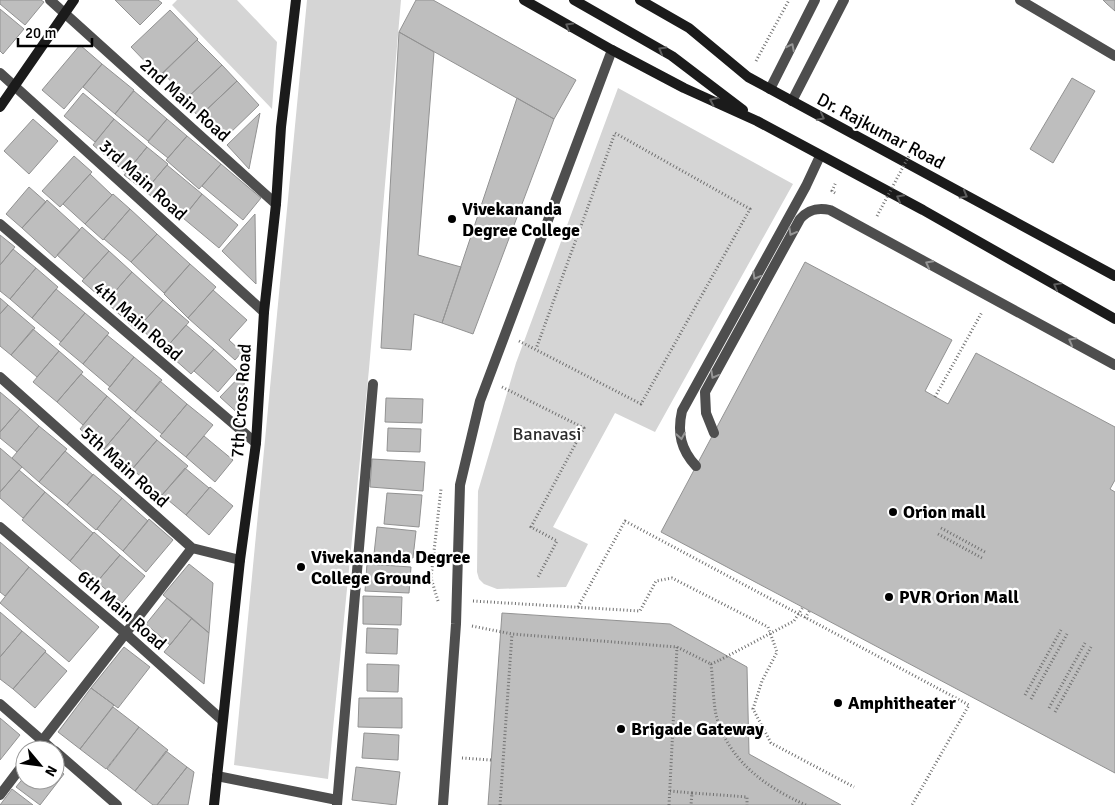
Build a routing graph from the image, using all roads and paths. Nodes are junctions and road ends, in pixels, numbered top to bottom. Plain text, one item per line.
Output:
1 (50, 0) edge
2 (74, 0) edge
3 (296, 0) edge
4 (524, 0) edge
5 (574, 0) edge
6 (640, 0) edge
7 (789, 0) edge
8 (815, 0) edge
9 (844, 0) edge
10 (1020, 0) edge
11 (64, 14) junction
12 (612, 50) junction
13 (1115, 56) edge
14 (0, 72) edge
15 (748, 77) junction
16 (15, 86) junction
17 (770, 90) junction
18 (792, 101) junction
19 (0, 107) edge
20 (757, 121) junction
21 (911, 152) dead end
22 (820, 156) junction
23 (276, 204) junction
24 (878, 216) dead end
25 (0, 224) edge
26 (1115, 276) edge
27 (991, 297) junction
28 (264, 312) junction
29 (1115, 319) edge
30 (505, 333) junction
31 (536, 349) junction
32 (1115, 365) edge
33 (0, 377) edge
34 (488, 380) junction
35 (373, 384) dead end
36 (936, 397) dead end
37 (714, 433) dead end
38 (256, 443) junction
39 (696, 466) dead end
40 (0, 527) edge
41 (941, 528) dead end
42 (938, 534) dead end
43 (192, 548) junction
44 (985, 552) dead end
45 (982, 558) dead end
46 (240, 560) junction
47 (538, 577) dead end
48 (457, 600) junction
49 (578, 607) junction
50 (803, 607) dead end
51 (810, 610) dead end
52 (805, 618) junction
53 (1061, 630) dead end
54 (126, 633) junction
55 (1067, 634) dead end
56 (1085, 643) dead end
57 (677, 647) junction
58 (1091, 647) dead end
59 (711, 664) junction
60 (1025, 695) dead end
61 (1031, 699) dead end
62 (0, 704) edge
63 (1049, 708) dead end
64 (1055, 712) dead end
65 (222, 720) junction
66 (42, 740) joint
67 (446, 757) junction
68 (65, 760) edge
69 (491, 760) dead end
70 (15, 775) edge
71 (217, 776) junction
72 (854, 787) dead end
73 (670, 791) junction
74 (692, 793) junction
75 (0, 795) edge
76 (337, 802) edge
77 (117, 805) edge
78 (214, 805) edge
79 (443, 805) edge
80 (500, 805) edge
81 (669, 805) edge
82 (691, 805) edge
83 (747, 805) edge
84 (806, 805) edge
85 (912, 805) edge

1 - 11 street, 2nd Main Road
2 - 11 main road
3 - 23 main road, 7th Cross Road
12 -> 4 main road
20 -> 5 main road
6 - 15 main road, Dr. Rajkumar Road
7 - 15 path
17 -> 8 street
9 - 18 street
10 - 13 street
11 - 16 main road
11 - 23 street, 2nd Main Road
20 -> 12 main road
12 - 30 street
14 - 16 street, 3rd Main Road
15 - 17 main road, Dr. Rajkumar Road
16 - 19 main road
16 - 28 street, 3rd Main Road
17 - 18 main road, Dr. Rajkumar Road
18 -> 26 main road, Dr. Rajkumar Road
20 - 22 main road
21 - 24 path, bridge
29 -> 22 main road
22 -> 39 street
23 - 28 main road, 7th Cross Road
25 - 38 street, 4th Main Road
32 -> 27 street
27 - 36 path
27 -> 37 street
28 - 38 main road, 7th Cross Road
30 - 31 path
30 - 34 street
31 - 31 path
33 - 43 street, 5th Main Road
34 - 47 path
34 - 48 street
35 - 76 street
38 - 46 main road, 7th Cross Road
40 - 54 street, 6th Main Road
41 - 44 path
42 - 45 path
43 - 46 street, 5th Main Road
43 - 54 street
46 - 65 main road, 7th Cross Road
48 - 49 path
48 - 67 street
49 - 52 path
49 - 72 path
50 - 59 path, bridge
51 - 52 path
52 - 85 path
53 - 60 path
54 - 65 street, 6th Main Road
54 - 66 street
55 - 61 path
56 - 63 path
57 - 59 path
57 - 73 path
57 - 80 path
58 - 64 path
59 - 84 path
62 - 66 street
65 - 71 main road, 7th Cross Road
67 - 69 path
67 - 79 street
68 - 77 street
70 - 75 street
71 - 76 street
71 - 78 main road, 7th Cross Road
73 - 74 path
73 - 81 path
74 - 82 path
74 - 83 path

